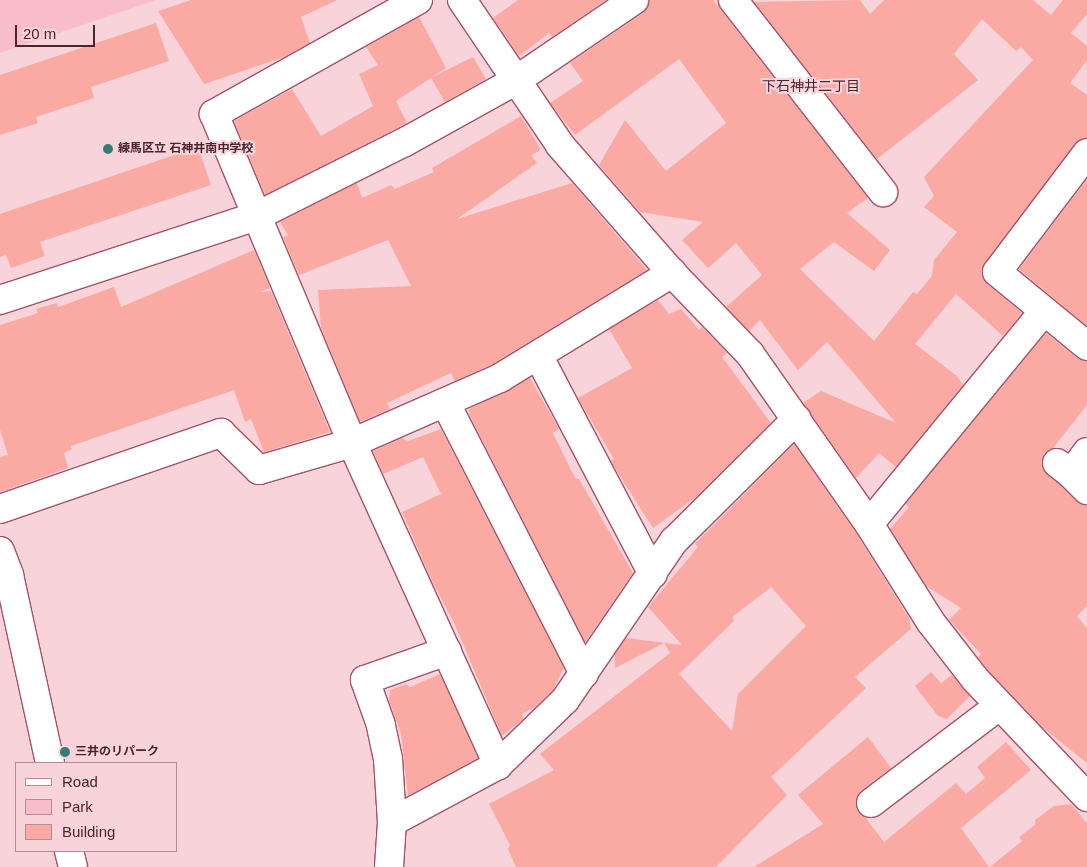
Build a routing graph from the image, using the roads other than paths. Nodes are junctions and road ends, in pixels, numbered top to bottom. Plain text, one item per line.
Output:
1 (418, 0) edge
2 (462, 0) edge
3 (634, 0) edge
4 (733, 0) edge
5 (515, 82) junction
6 (1087, 153) edge
7 (883, 192) dead end
8 (257, 216) junction
9 (672, 273) junction
10 (0, 300) edge
11 (1043, 312) junction
12 (1087, 346) edge
13 (538, 357) junction
14 (446, 404) junction
15 (797, 419) junction
16 (352, 443) junction
17 (1087, 452) edge
18 (1072, 476) edge
19 (0, 510) edge
20 (869, 524) junction
21 (0, 551) edge
22 (653, 574) junction
23 (448, 651) junction
24 (584, 674) junction
25 (999, 706) junction
26 (50, 762) edge
27 (498, 764) junction
28 (1087, 797) edge
29 (872, 803) dead end
30 (392, 822) junction
31 (69, 852) edge
32 (73, 867) edge
33 (389, 867) edge

1 - 8 street
2 - 5 street
3 - 5 street
4 - 7 street
5 - 8 street
5 - 9 street
6 - 11 street
8 - 10 street
8 - 16 street
9 - 13 street
9 - 15 street
11 - 12 street
11 - 20 street
13 - 14 street
13 - 22 street
14 - 16 street
14 - 24 street
15 - 20 street
15 - 22 street
16 - 19 street
16 - 23 street
17 - 18 street
20 - 25 street
21 - 26 street
22 - 24 street
23 - 27 street
23 - 30 street
24 - 27 street
25 - 28 street
25 - 29 street
27 - 30 street
30 - 33 street
31 - 32 street

